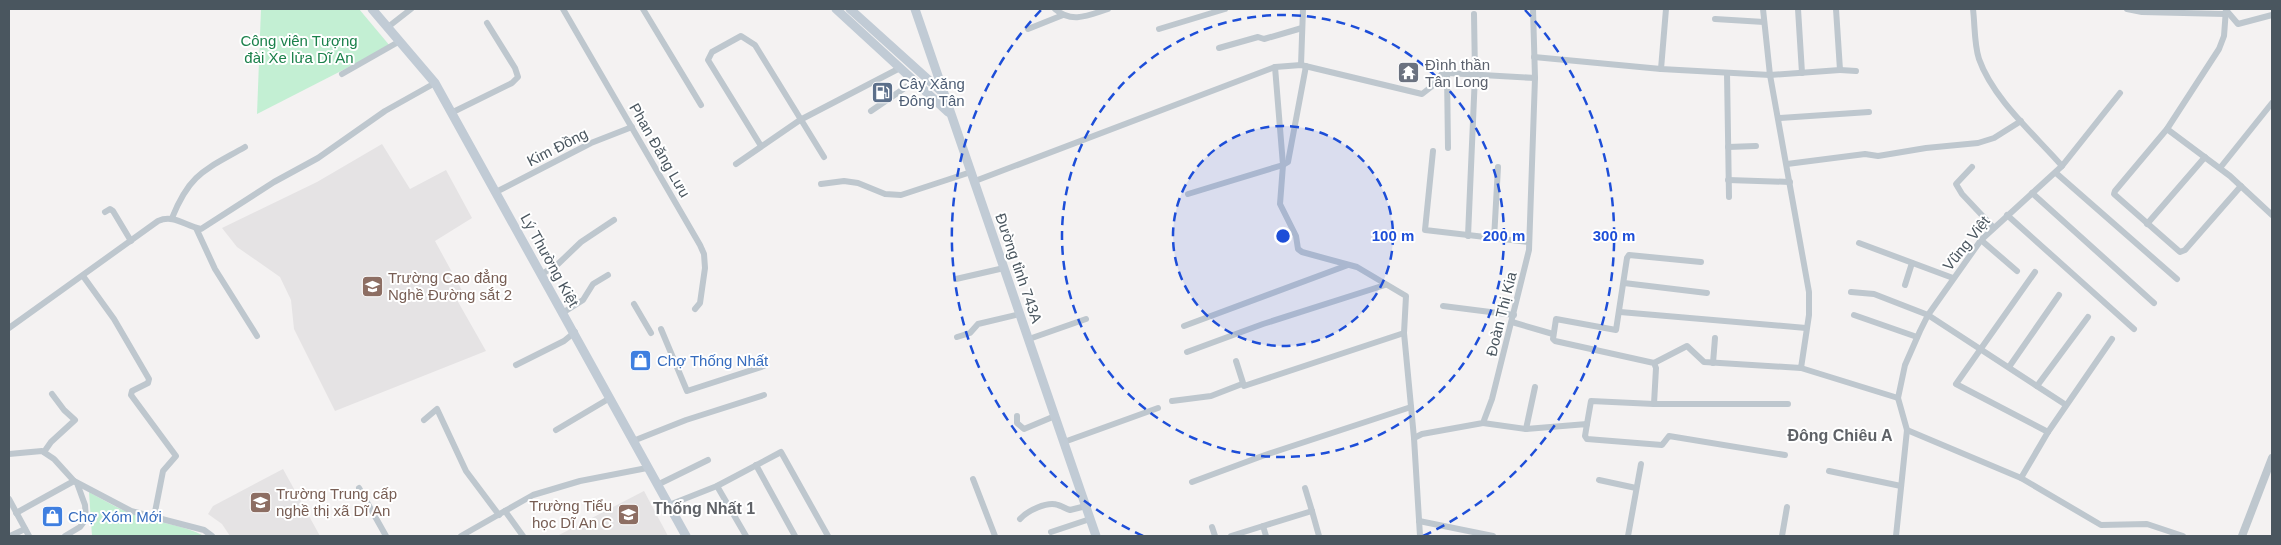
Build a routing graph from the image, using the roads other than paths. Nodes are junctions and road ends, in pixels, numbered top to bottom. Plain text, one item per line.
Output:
1 (372, 9) edge
2 (411, 9) edge
3 (564, 9) edge
4 (643, 9) edge
5 (836, 9) edge
6 (850, 9) edge
7 (915, 9) edge
8 (1055, 9) edge
9 (1108, 9) edge
10 (1225, 9) edge
11 (1303, 9) edge
12 (1533, 9) edge
13 (1666, 9) edge
14 (1763, 9) edge
15 (1798, 9) edge
16 (1836, 9) edge
17 (1973, 9) edge
18 (2127, 9) edge
19 (2226, 11) edge
20 (1474, 14) dead end
21 (2272, 15) edge
22 (1063, 16) junction
23 (1715, 19) dead end
24 (1764, 22) junction
25 (487, 24) dead end
26 (388, 27) junction
27 (1302, 28) junction
28 (1028, 29) dead end
29 (1159, 29) dead end
30 (400, 41) junction
31 (1219, 48) dead end
32 (1534, 57) junction
33 (933, 63) junction
34 (1303, 65) junction
35 (1275, 67) junction
36 (900, 68) junction
37 (1661, 69) junction
38 (1840, 70) junction
39 (1856, 70) dead end
40 (1447, 73) junction
41 (1727, 73) junction
42 (1802, 73) junction
43 (342, 74) dead end
44 (1475, 75) junction
45 (1770, 75) junction
46 (1535, 78) junction
47 (919, 81) junction
48 (434, 83) junction
49 (942, 93) junction
50 (2120, 93) dead end
51 (2272, 102) edge
52 (700, 105) dead end
53 (871, 111) dead end
54 (1869, 112) dead end
55 (451, 113) junction
56 (951, 114) junction
57 (1780, 118) junction
58 (800, 120) junction
59 (2021, 121) junction
60 (632, 127) junction
61 (2167, 129) junction
62 (245, 146) dead end
63 (761, 146) junction
64 (1756, 146) dead end
65 (1728, 147) junction
66 (1448, 148) dead end
67 (1433, 151) dead end
68 (824, 157) dead end
69 (2205, 157) junction
70 (736, 164) dead end
71 (1787, 164) junction
72 (1283, 165) junction
73 (2062, 166) junction
74 (1498, 167) dead end
75 (1972, 167) dead end
76 (2220, 168) junction
77 (2056, 173) junction
78 (973, 176) junction
79 (1728, 180) junction
80 (1790, 182) junction
81 (821, 184) dead end
82 (2242, 186) junction
83 (496, 192) junction
84 (2032, 193) junction
85 (1188, 194) dead end
86 (1728, 197) dead end
87 (105, 212) dead end
88 (2007, 215) junction
89 (2272, 215) edge
90 (172, 218) junction
91 (614, 220) dead end
92 (2146, 224) junction
93 (1993, 227) junction
94 (196, 228) junction
95 (1468, 236) junction
96 (1494, 239) junction
97 (1981, 240) junction
98 (131, 241) junction
99 (1530, 242) junction
100 (1859, 243) dead end
101 (1701, 262) dead end
102 (1912, 263) junction
103 (1348, 264) junction
104 (1004, 268) junction
105 (2017, 271) dead end
106 (2035, 272) dead end
107 (542, 274) junction
108 (608, 275) dead end
109 (83, 276) junction
110 (1953, 278) junction
111 (956, 279) dead end
112 (2177, 279) dead end
113 (1624, 283) junction
114 (1905, 285) dead end
115 (1386, 286) junction
116 (1707, 292) dead end
117 (1851, 292) dead end
118 (2059, 295) dead end
119 (2154, 303) dead end
120 (634, 304) dead end
121 (1443, 306) dead end
122 (695, 309) dead end
123 (564, 312) junction
124 (1620, 312) junction
125 (1020, 314) junction
126 (1928, 315) junction
127 (1854, 316) dead end
128 (2088, 317) dead end
129 (1086, 319) dead end
130 (1513, 319) junction
131 (1184, 326) dead end
132 (9, 328) edge
133 (1806, 328) junction
134 (661, 329) dead end
135 (2134, 329) dead end
136 (575, 332) junction
137 (651, 333) dead end
138 (1404, 333) junction
139 (1553, 334) junction
140 (256, 336) dead end
141 (957, 337) dead end
142 (1917, 337) junction
143 (1715, 338) dead end
144 (1029, 339) junction
145 (2112, 339) dead end
146 (1979, 350) junction
147 (1187, 352) dead end
148 (1236, 361) dead end
149 (1713, 363) junction
150 (1654, 364) junction
151 (516, 365) dead end
152 (764, 366) dead end
153 (2009, 367) junction
154 (1801, 368) junction
155 (1242, 384) junction
156 (2037, 386) junction
157 (1535, 387) dead end
158 (52, 394) dead end
159 (764, 395) dead end
160 (610, 398) junction
161 (1898, 398) junction
162 (1172, 401) dead end
163 (1654, 404) junction
164 (1788, 404) dead end
165 (2066, 405) junction
166 (1410, 407) junction
167 (1158, 408) dead end
168 (1017, 416) dead end
169 (1055, 416) junction
170 (424, 420) dead end
171 (1483, 423) junction
172 (1587, 424) junction
173 (1526, 429) junction
174 (556, 430) dead end
175 (1907, 430) junction
176 (2048, 432) junction
177 (1414, 438) junction
178 (633, 441) junction
179 (1064, 442) junction
180 (44, 452) junction
181 (9, 454) edge
182 (1785, 456) dead end
183 (708, 460) dead end
184 (2272, 462) edge
185 (1641, 464) dead end
186 (756, 465) junction
187 (647, 468) junction
188 (1829, 471) dead end
189 (2021, 478) junction
190 (973, 479) dead end
191 (1599, 480) dead end
192 (76, 482) junction
193 (1192, 482) dead end
194 (657, 485) junction
195 (717, 486) junction
196 (1901, 486) junction
197 (359, 488) dead end
198 (1305, 488) dead end
199 (1636, 488) junction
200 (9, 499) edge
201 (669, 505) junction
202 (1086, 506) junction
203 (1787, 507) dead end
204 (1312, 511) junction
205 (16, 513) junction
206 (502, 513) junction
207 (154, 517) junction
208 (1020, 519) dead end
209 (1090, 519) junction
210 (1419, 521) junction
211 (1212, 526) dead end
212 (1263, 526) junction
213 (25, 528) junction
214 (1051, 532) dead end
215 (520, 535) edge
216 (10, 536) edge
217 (29, 536) edge
218 (65, 536) edge
219 (212, 536) edge
220 (386, 536) edge
221 (461, 536) edge
222 (686, 536) edge
223 (746, 536) edge
224 (795, 536) edge
225 (828, 536) edge
226 (995, 536) edge
227 (1096, 536) edge
228 (1215, 536) edge
229 (1231, 536) edge
230 (1266, 536) edge
231 (1319, 536) edge
232 (1420, 536) edge
233 (1493, 536) edge
234 (1628, 536) edge
235 (1782, 536) edge
236 (1896, 536) edge
237 (2184, 536) edge
238 (2242, 536) edge

1 - 26 main road, Lý Thường Kiệt
2 - 26 street
3 - 60 street, Phan Đăng Lưu
4 - 52 street
5 - 36 main road
6 - 47 main road
7 - 33 main road, Đường tỉnh 743A
8 - 22 street
9 - 22 street
10 - 29 street
11 - 27 street
12 - 32 street, Đoàn Thị Kia
13 - 37 street
14 - 24 street
15 - 42 street
16 - 38 street
17 - 59 street
18 - 19 street
19 - 21 street
19 - 61 street
20 - 44 street
22 - 28 street
23 - 24 street
24 - 45 street
25 - 55 street
26 - 30 main road, Lý Thường Kiệt
27 - 31 street
27 - 34 street
30 - 43 street
30 - 48 main road, Lý Thường Kiệt
32 - 37 street
32 - 46 street, Đoàn Thị Kia
33 - 47 main road
33 - 49 main road, Đường tỉnh 743A
34 - 35 street
34 - 40 street
34 - 72 street
35 - 72 street
35 - 78 street
36 - 47 main road
36 - 58 street
37 - 41 street
38 - 39 street
38 - 42 street
40 - 44 street
40 - 66 street
41 - 45 street
41 - 65 street
42 - 45 street
44 - 46 street
44 - 95 street
45 - 57 street
46 - 99 street, Đoàn Thị Kia
47 - 49 main road
47 - 53 street
47 - 56 main road
48 - 55 main road, Lý Thường Kiệt
48 - 94 street
49 - 56 main road, Đường tỉnh 743A
50 - 73 street, Vũng Việt
51 - 76 street
54 - 57 street
55 - 83 main road, Lý Thường Kiệt
56 - 78 main road, Đường tỉnh 743A
57 - 71 street
58 - 63 street
58 - 63 street
58 - 68 street
59 - 71 street
59 - 73 street
60 - 83 street, Kim Đồng
60 - 122 street, Phan Đăng Lưu
61 - 69 street
61 - 92 street
62 - 90 street
63 - 70 street
64 - 65 street
65 - 79 street
67 - 95 street
69 - 76 street
69 - 92 street
71 - 80 street
72 - 85 street
72 - 103 street
73 - 77 street, Vũng Việt
74 - 96 street
75 - 93 street
76 - 82 street
77 - 84 street, Vũng Việt
77 - 112 street
78 - 81 street
78 - 104 main road, Đường tỉnh 743A
79 - 80 street
79 - 86 street
80 - 133 street
82 - 89 street
82 - 92 street
83 - 107 main road, Lý Thường Kiệt
84 - 88 street, Vũng Việt
84 - 119 street
87 - 98 street
88 - 93 street, Vũng Việt
88 - 135 street
90 - 94 street
90 - 98 street
91 - 107 street
93 - 97 street, Vũng Việt
94 - 140 street
95 - 96 street
96 - 99 street
97 - 105 street
97 - 110 street, Vũng Việt
98 - 109 street
99 - 130 street, Đoàn Thị Kia
100 - 102 street
101 - 113 street
102 - 110 street
102 - 114 street
103 - 115 street
103 - 131 street
104 - 111 street
104 - 125 main road, Đường tỉnh 743A
106 - 146 street
107 - 123 main road, Lý Thường Kiệt
108 - 123 street
109 - 132 street
109 - 207 street
110 - 126 street, Vũng Việt
113 - 116 street
113 - 124 street
115 - 138 street
115 - 147 street
117 - 126 street
118 - 153 street
120 - 137 street
121 - 130 street
123 - 136 main road, Lý Thường Kiệt
124 - 133 street
124 - 139 street
125 - 141 street
125 - 144 main road, Đường tỉnh 743A
126 - 142 street, Vũng Việt
126 - 146 street
127 - 142 street
128 - 156 street
129 - 144 street
130 - 139 street
130 - 171 street, Đoàn Thị Kia
133 - 154 street
134 - 152 street
136 - 151 street
136 - 160 main road, Lý Thường Kiệt
138 - 155 street
138 - 166 street
139 - 150 street
142 - 161 street, Vũng Việt
143 - 149 street
144 - 169 main road, Đường tỉnh 743A
145 - 165 street
146 - 153 street
146 - 176 street
148 - 155 street
149 - 150 street
149 - 154 street
150 - 163 street
153 - 156 street
154 - 161 street
155 - 162 street
156 - 165 street
157 - 173 street
158 - 180 street
159 - 178 street
160 - 174 street
160 - 178 main road, Lý Thường Kiệt
161 - 175 street, Vũng Việt
163 - 164 street
163 - 172 street
165 - 176 street
166 - 177 street
166 - 193 street
167 - 179 street
168 - 169 street
169 - 179 main road, Đường tỉnh 743A
170 - 206 street
171 - 173 street
171 - 177 street
172 - 173 street
172 - 182 street
175 - 189 street
175 - 196 street, Vũng Việt
176 - 189 street
177 - 210 street
178 - 187 main road, Lý Thường Kiệt
179 - 202 main road, Đường tỉnh 743A
180 - 181 street
180 - 192 street
183 - 194 street
184 - 238 street
185 - 199 street
186 - 195 street
186 - 224 street
186 - 225 street
187 - 194 main road, Lý Thường Kiệt
187 - 206 street
188 - 196 street
189 - 237 street
190 - 226 street
191 - 199 street
192 - 205 street
192 - 207 street
192 - 218 street
194 - 201 main road, Lý Thường Kiệt
195 - 201 street
195 - 223 street
196 - 236 street, Vũng Việt
197 - 220 street
198 - 204 street
199 - 234 street
200 - 205 street
201 - 222 main road, Lý Thường Kiệt
202 - 208 street
202 - 209 main road, Đường tỉnh 743A
203 - 235 street
204 - 212 street
204 - 231 street
205 - 213 street
206 - 215 street
206 - 221 street
207 - 219 street
209 - 214 street
209 - 227 main road, Đường tỉnh 743A
210 - 232 street
210 - 233 street
211 - 228 street
212 - 229 street
212 - 230 street
213 - 216 street
213 - 217 street

